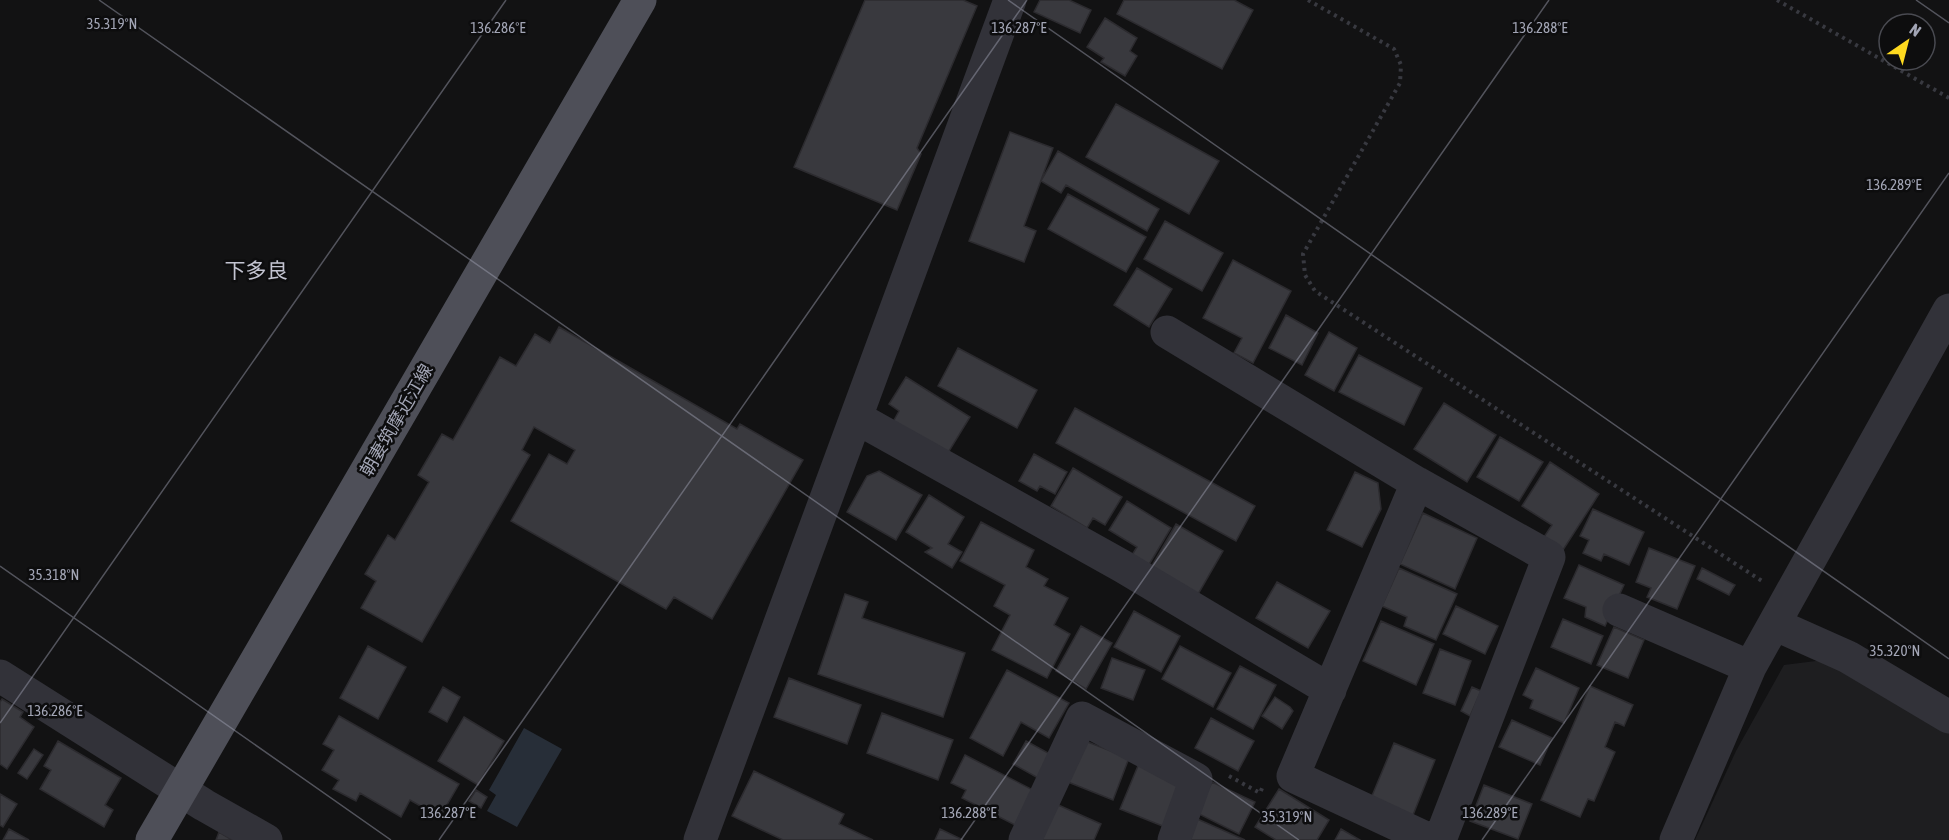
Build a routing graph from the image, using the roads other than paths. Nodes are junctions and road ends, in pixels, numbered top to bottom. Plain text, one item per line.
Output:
1 (1010, 0) edge
2 (636, 1) edge
3 (1949, 310) edge
4 (1167, 332) dead end
5 (857, 418) junction
6 (1417, 483) junction
7 (1618, 610) dead end
8 (1781, 611) junction
9 (1750, 667) junction
10 (0, 676) edge
11 (1330, 690) junction
12 (1949, 717) edge
13 (180, 791) junction
14 (152, 840) edge
15 (266, 840) edge
16 (700, 840) edge
17 (1025, 840) edge
18 (1174, 840) edge
19 (1430, 840) edge
20 (1440, 840) edge
21 (1676, 840) edge

1 - 5 street
2 - 13 main road, 朝妻筑摩近江線
3 - 8 street
4 - 6 street
5 - 11 street
5 - 16 street
6 - 11 street
6 - 20 street
7 - 9 street
8 - 9 street
8 - 12 street
9 - 21 street
10 - 13 street
11 - 19 street
13 - 14 main road, 朝妻筑摩近江線
13 - 15 street
17 - 18 street

